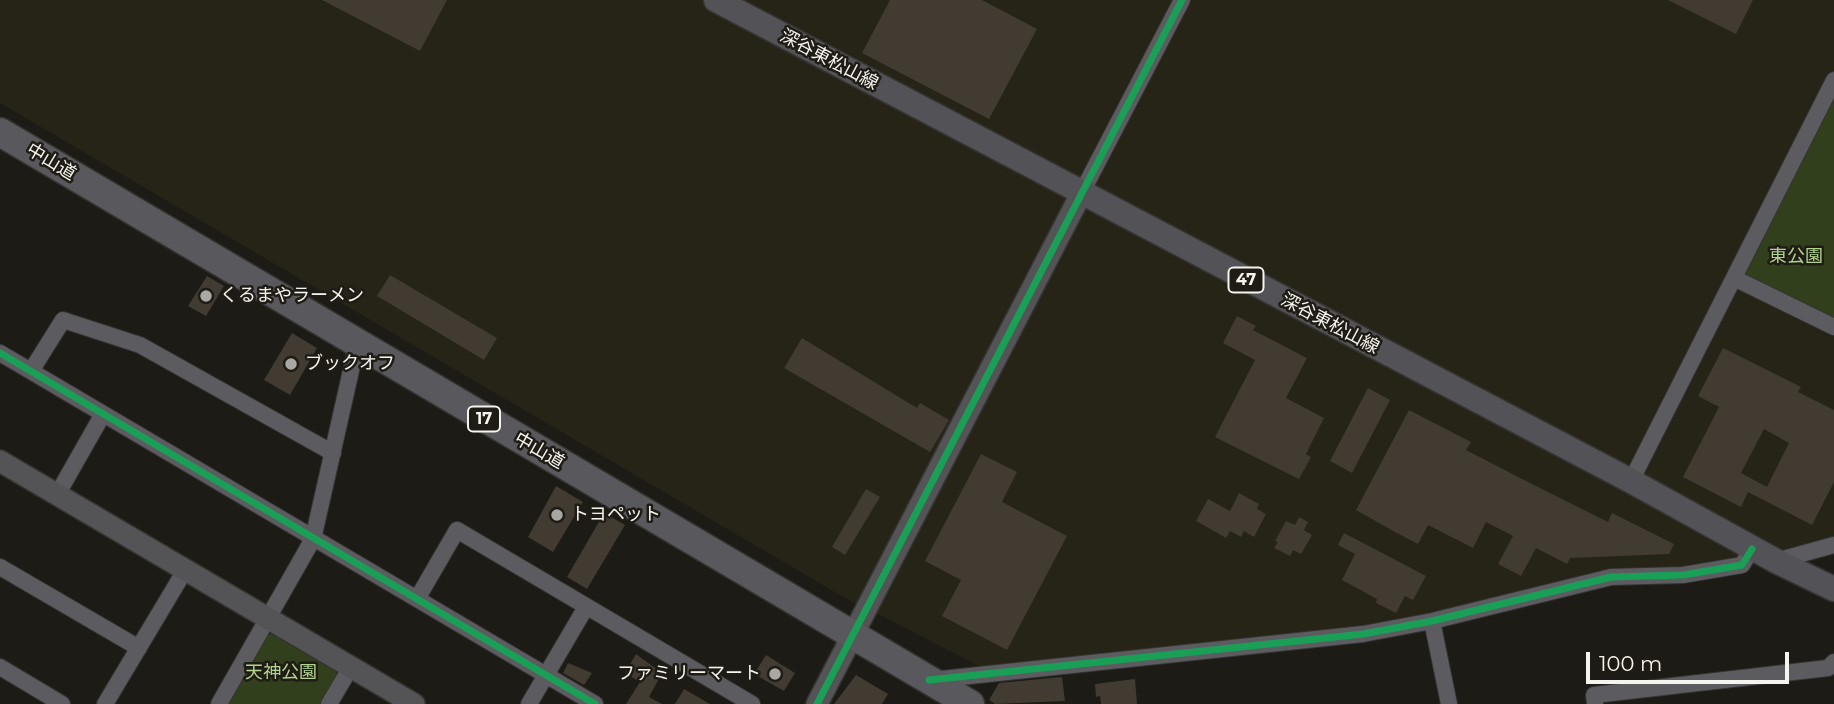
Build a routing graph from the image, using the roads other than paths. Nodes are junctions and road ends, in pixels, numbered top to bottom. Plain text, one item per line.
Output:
1 (716, 0) edge
2 (1182, 0) edge
3 (1834, 80) edge
4 (0, 132) edge
5 (1080, 194) junction
6 (1735, 279) junction
7 (1834, 327) edge
8 (357, 344) junction
9 (0, 353) edge
10 (31, 371) junction
11 (103, 414) junction
12 (332, 453) junction
13 (0, 461) edge
14 (1631, 481) junction
15 (57, 495) junction
16 (313, 539) junction
17 (1834, 545) edge
18 (1752, 549) junction
19 (1776, 561) junction
20 (0, 567) edge
21 (184, 572) junction
22 (1834, 589) edge
23 (416, 599) junction
24 (586, 607) junction
25 (268, 619) junction
26 (1432, 621) junction
27 (854, 635) junction
28 (139, 648) junction
29 (1834, 662) edge
30 (0, 667) edge
31 (351, 667) junction
32 (546, 674) junction
33 (929, 680) junction
34 (62, 704) edge
35 (106, 704) edge
36 (219, 704) edge
37 (329, 704) edge
38 (414, 704) edge
39 (529, 704) edge
40 (595, 704) edge
41 (752, 704) edge
42 (817, 704) edge
43 (970, 704) edge
44 (1449, 704) edge
45 (1595, 704) edge

1 - 5 main road, 深谷東松山線 / 47
2 - 5 street
3 - 6 street
4 - 8 highway, 中山道 / 17
5 - 14 main road, 深谷東松山線 / 47
5 - 27 street
6 - 7 street
6 - 14 street
8 - 12 street
8 - 27 highway, 中山道 / 17
9 - 10 street
10 - 11 street
10 - 12 street
11 - 15 street
11 - 16 street
12 - 16 street
13 - 15 street
14 - 18 main road, 深谷東松山線 / 47
15 - 21 street
16 - 23 street
16 - 25 street
17 - 19 street
18 - 19 main road, 深谷東松山線 / 47
18 - 26 street
19 - 22 main road, 深谷東松山線 / 47
20 - 28 street
21 - 25 street
21 - 28 street
23 - 24 street
23 - 32 street
24 - 32 street
24 - 41 street
25 - 31 street
25 - 36 street
26 - 33 street
26 - 44 street
27 - 33 highway, 中山道 / 17
27 - 42 street
28 - 35 street
29 - 45 street
30 - 34 street
31 - 37 street
31 - 38 street
32 - 39 street
32 - 40 street
33 - 43 highway, 中山道 / 17

